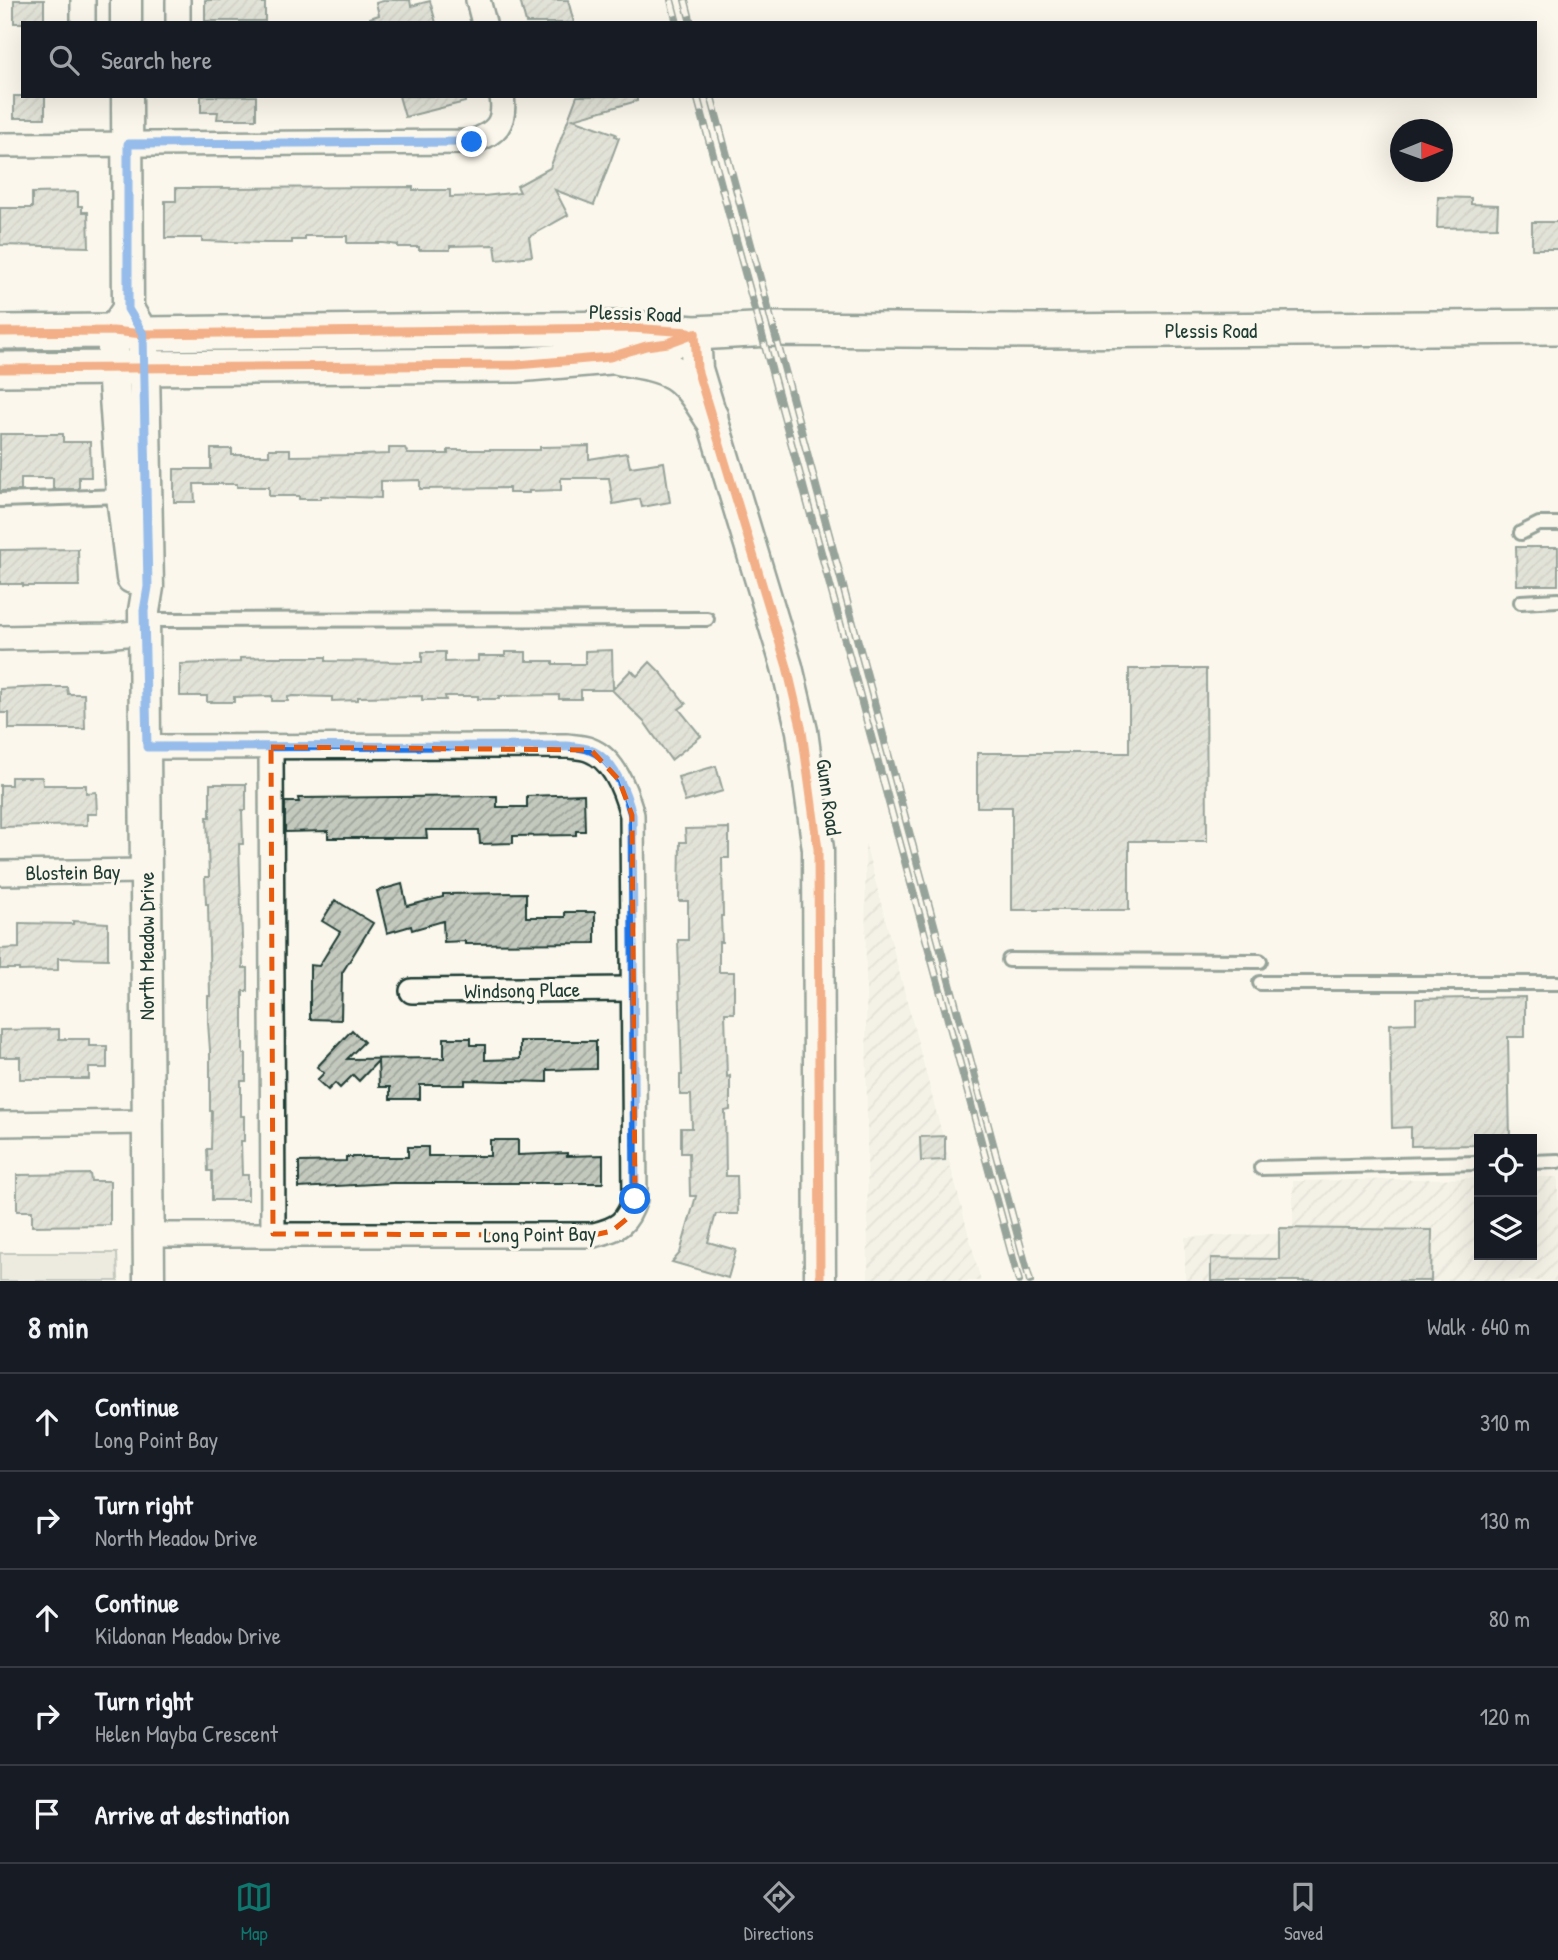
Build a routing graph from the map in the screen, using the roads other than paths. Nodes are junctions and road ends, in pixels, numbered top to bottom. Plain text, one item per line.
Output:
1 (83, 0) edge
2 (126, 0) edge
3 (178, 0) edge
4 (478, 0) edge
5 (83, 21) edge
6 (126, 21) edge
7 (178, 21) edge
8 (483, 21) edge
9 (127, 98) edge
10 (502, 98) edge
11 (128, 144) junction
12 (0, 145) edge
13 (128, 325) junction
14 (1558, 327) edge
15 (0, 332) edge
16 (695, 333) junction
17 (610, 357) junction
18 (128, 368) junction
19 (0, 369) edge
20 (711, 417) junction
21 (134, 496) junction
22 (0, 500) edge
23 (1558, 523) edge
24 (1521, 533) dead end
25 (1558, 600) edge
26 (1521, 602) dead end
27 (707, 619) dead end
28 (145, 621) junction
29 (0, 638) edge
30 (147, 747) junction
31 (271, 747) junction
32 (146, 871) junction
33 (0, 873) edge
34 (1009, 960) dead end
35 (1260, 961) dead end
36 (1260, 983) dead end
37 (1558, 983) edge
38 (632, 989) junction
39 (412, 991) dead end
40 (147, 1122) junction
41 (0, 1124) edge
42 (1558, 1161) edge
43 (1537, 1162) edge
44 (1474, 1163) edge
45 (1261, 1168) dead end
46 (274, 1234) junction
47 (149, 1235) junction
48 (149, 1281) edge
49 (820, 1281) edge

1 - 5 street
2 - 6 street
3 - 7 street
4 - 8 street
9 - 11 street, North Meadow Drive
10 - 11 street
11 - 12 street
11 - 13 street, North Meadow Drive
13 - 15 main road, Plessis Road
13 - 16 main road, Plessis Road
13 - 18 street, North Meadow Drive
14 - 16 main road, Plessis Road
16 - 17 main road, Plessis Road
16 - 20 street, Gunn Road
17 - 18 main road, Plessis Road
17 - 20 main road
18 - 19 main road, Plessis Road
18 - 21 street, North Meadow Drive
20 - 49 street, Gunn Road
21 - 22 lane
21 - 28 street, North Meadow Drive
23 - 24 lane
25 - 26 lane
27 - 28 lane
28 - 29 street
28 - 30 street, North Meadow Drive
30 - 31 street, Long Point Bay
30 - 32 street, North Meadow Drive
31 - 38 street, Long Point Bay
31 - 46 street
32 - 33 street, Blostein Bay
32 - 40 street, North Meadow Drive
34 - 35 lane
36 - 37 lane
38 - 39 street, Windsong Place
38 - 46 street, Long Point Bay
40 - 41 street
40 - 47 street, North Meadow Drive
42 - 43 lane
44 - 45 lane
46 - 47 street, Long Point Bay
47 - 48 street, North Meadow Drive

